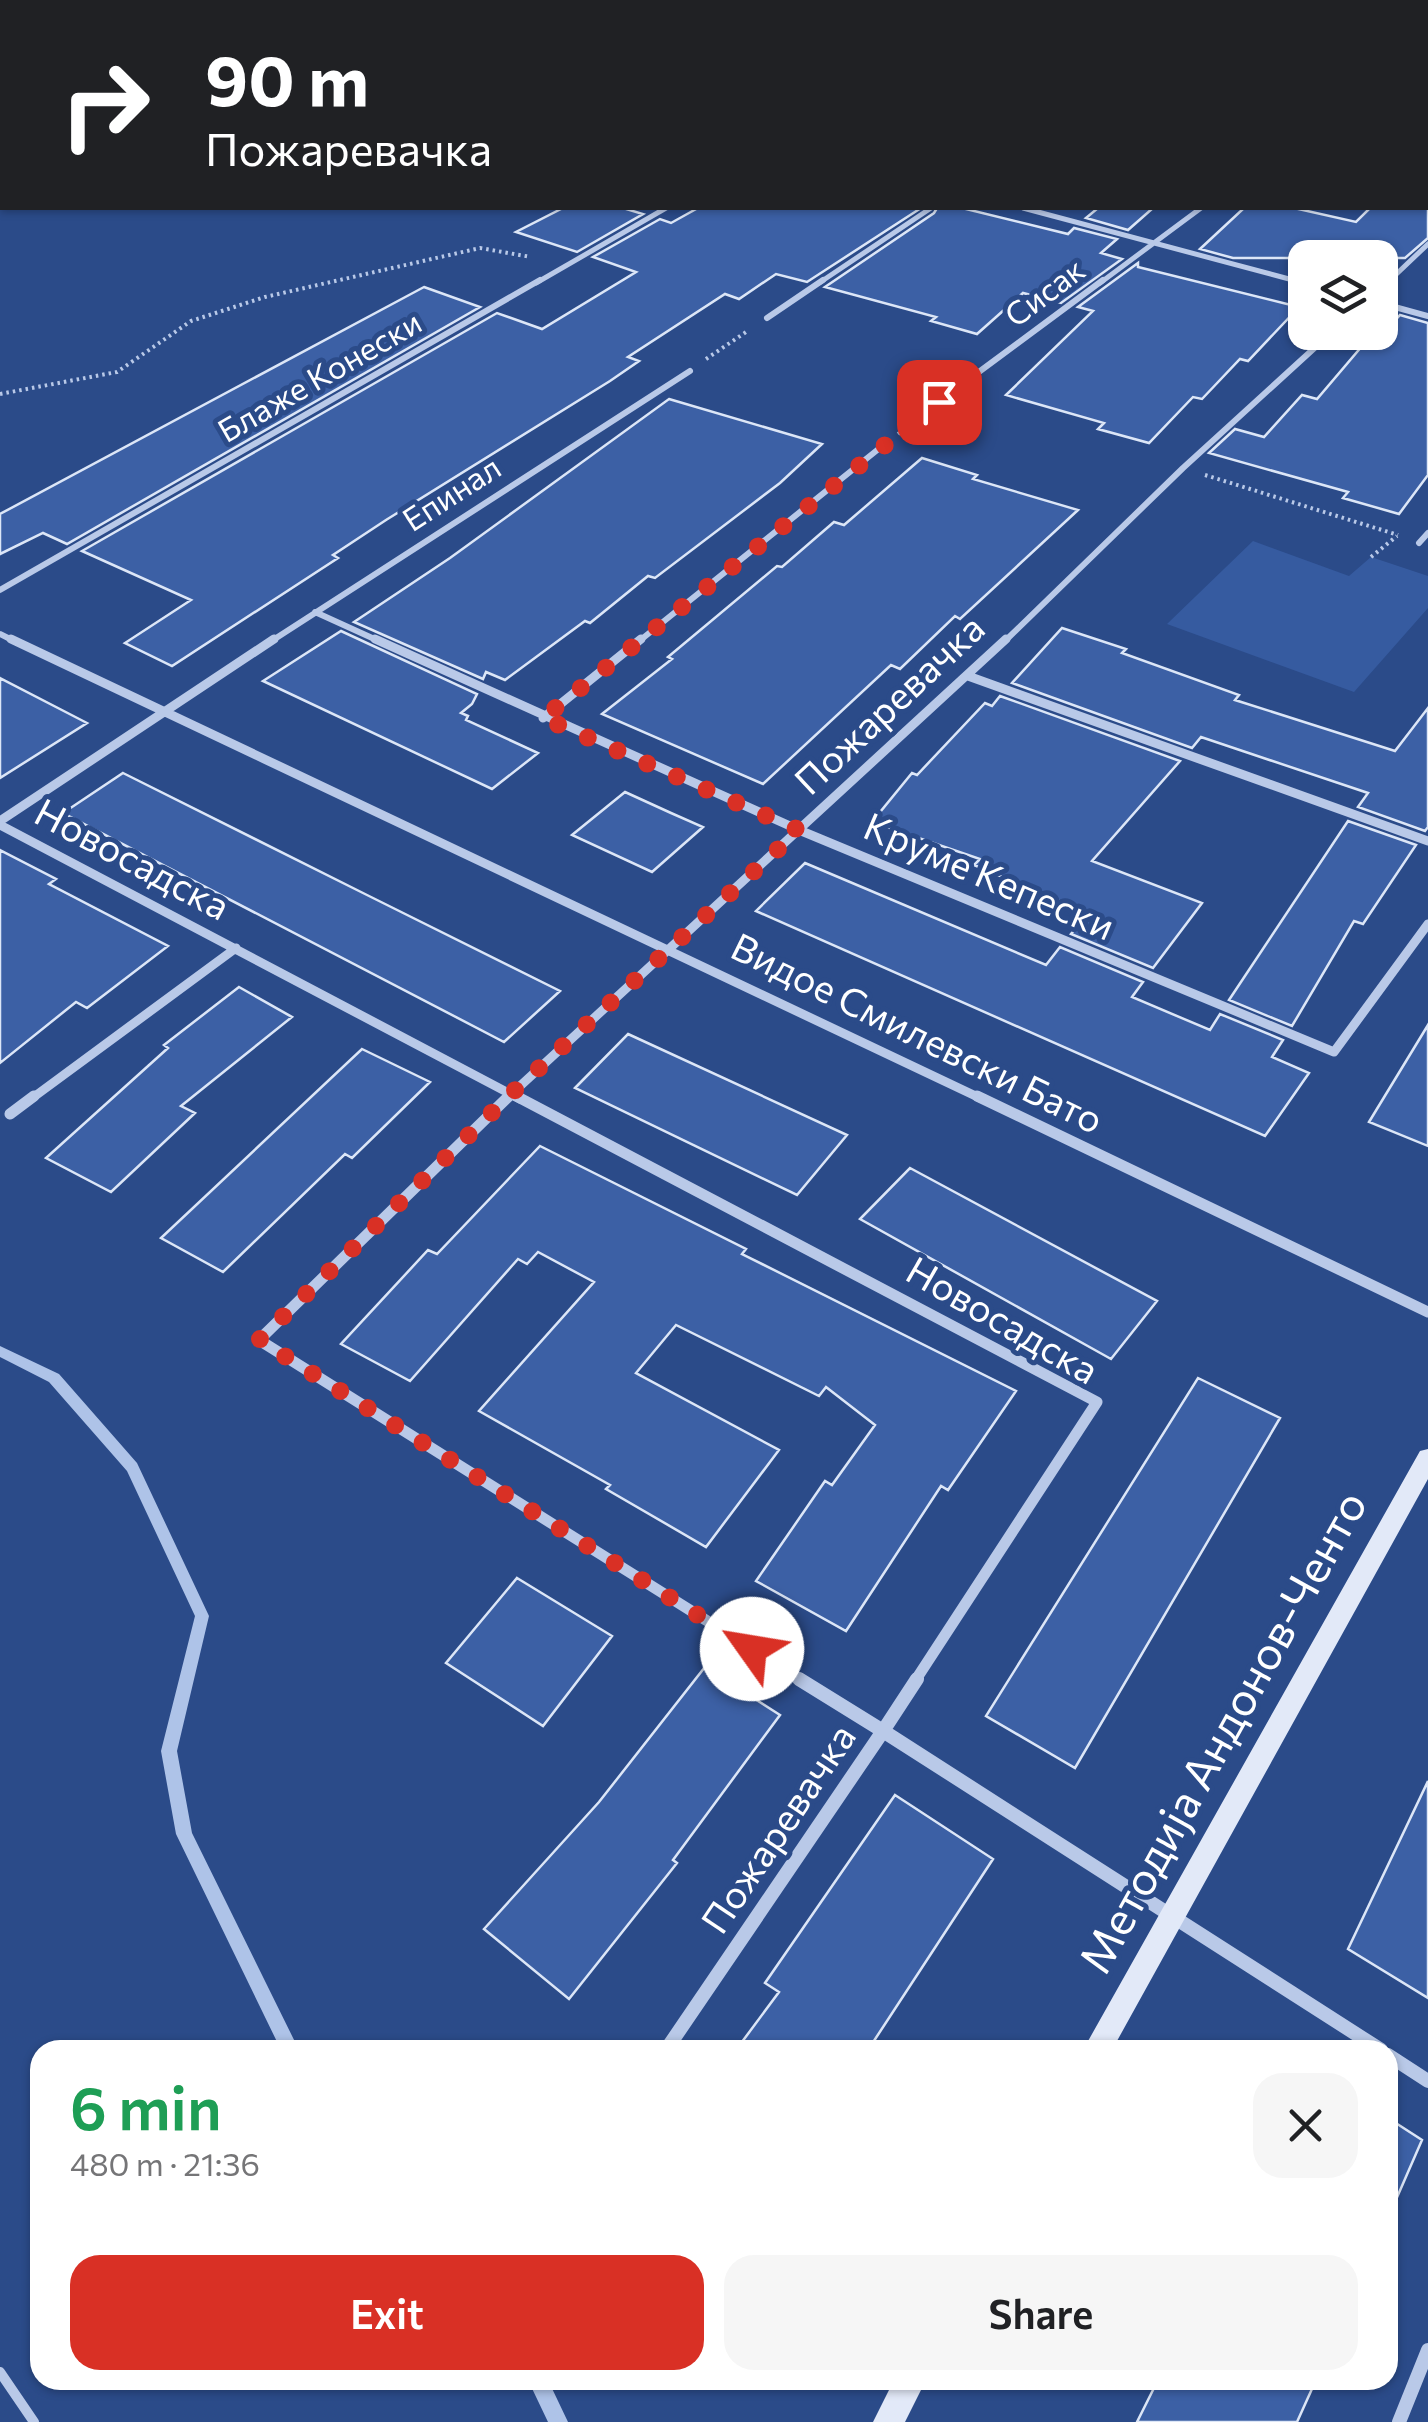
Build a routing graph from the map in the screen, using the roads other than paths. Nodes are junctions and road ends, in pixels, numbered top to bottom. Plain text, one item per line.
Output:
1 (662, 210) edge
2 (928, 210) edge
3 (1031, 210) edge
4 (1198, 210) edge
5 (1154, 242) junction
6 (1428, 244) edge
7 (1398, 272) edge
8 (1288, 278) edge
9 (1398, 308) edge
10 (1428, 316) edge
11 (767, 318) road end
12 (1312, 350) edge
13 (690, 371) road end
14 (968, 380) road end
15 (881, 447) road end
16 (1428, 532) edge
17 (1419, 542) road end
18 (0, 590) edge
19 (315, 612) junction
20 (0, 634) edge
21 (968, 676) junction
22 (164, 710) junction
23 (543, 718) junction
24 (0, 823) edge
25 (799, 830) junction
26 (1428, 841) edge
27 (1428, 924) edge
28 (236, 948) junction
29 (672, 950) junction
30 (513, 1092) junction
31 (10, 1114) dead end
32 (1428, 1312) edge
33 (1428, 1458) edge
34 (884, 1731) junction
35 (1173, 1914) junction
36 (673, 2040) edge
37 (1103, 2040) edge
38 (1365, 2040) edge
39 (1398, 2061) edge
40 (1428, 2081) edge
41 (1428, 2350) edge
42 (0, 2372) edge
43 (906, 2390) edge
44 (34, 2422) edge
45 (888, 2422) edge
46 (1399, 2422) edge

1 - 18 street, Блаже Конески
2 - 11 street
3 - 5 street
4 - 5 street, Сисак
5 - 8 street
5 - 14 street, Сисак
6 - 7 street
9 - 10 street
12 - 21 street, Пожаревачка
13 - 19 street, Епинал
15 - 23 street
16 - 17 street
19 - 22 street, Епинал
19 - 23 street, Круме Кепески
20 - 22 street, Видое Смилевски Бато
21 - 25 street, Пожаревачка
21 - 26 street
22 - 24 street, Епинал
22 - 29 street, Видое Смилевски Бато
23 - 25 street, Круме Кепески
24 - 28 street, Новосадска
25 - 27 street, Круме Кепески
25 - 29 street, Пожаревачка
28 - 30 street, Новосадска
28 - 31 street, Новосадска
29 - 30 street, Пожаревачка
29 - 32 street, Видое Смилевски Бато
30 - 34 street, Новосадска
30 - 34 street, Пожаревачка
33 - 35 street, Методија Андонов-Ченто
34 - 35 street
34 - 36 street, Пожаревачка
35 - 37 street, Методија Андонов-Ченто
35 - 38 street
39 - 40 street
41 - 46 street
42 - 44 lane
43 - 45 street

